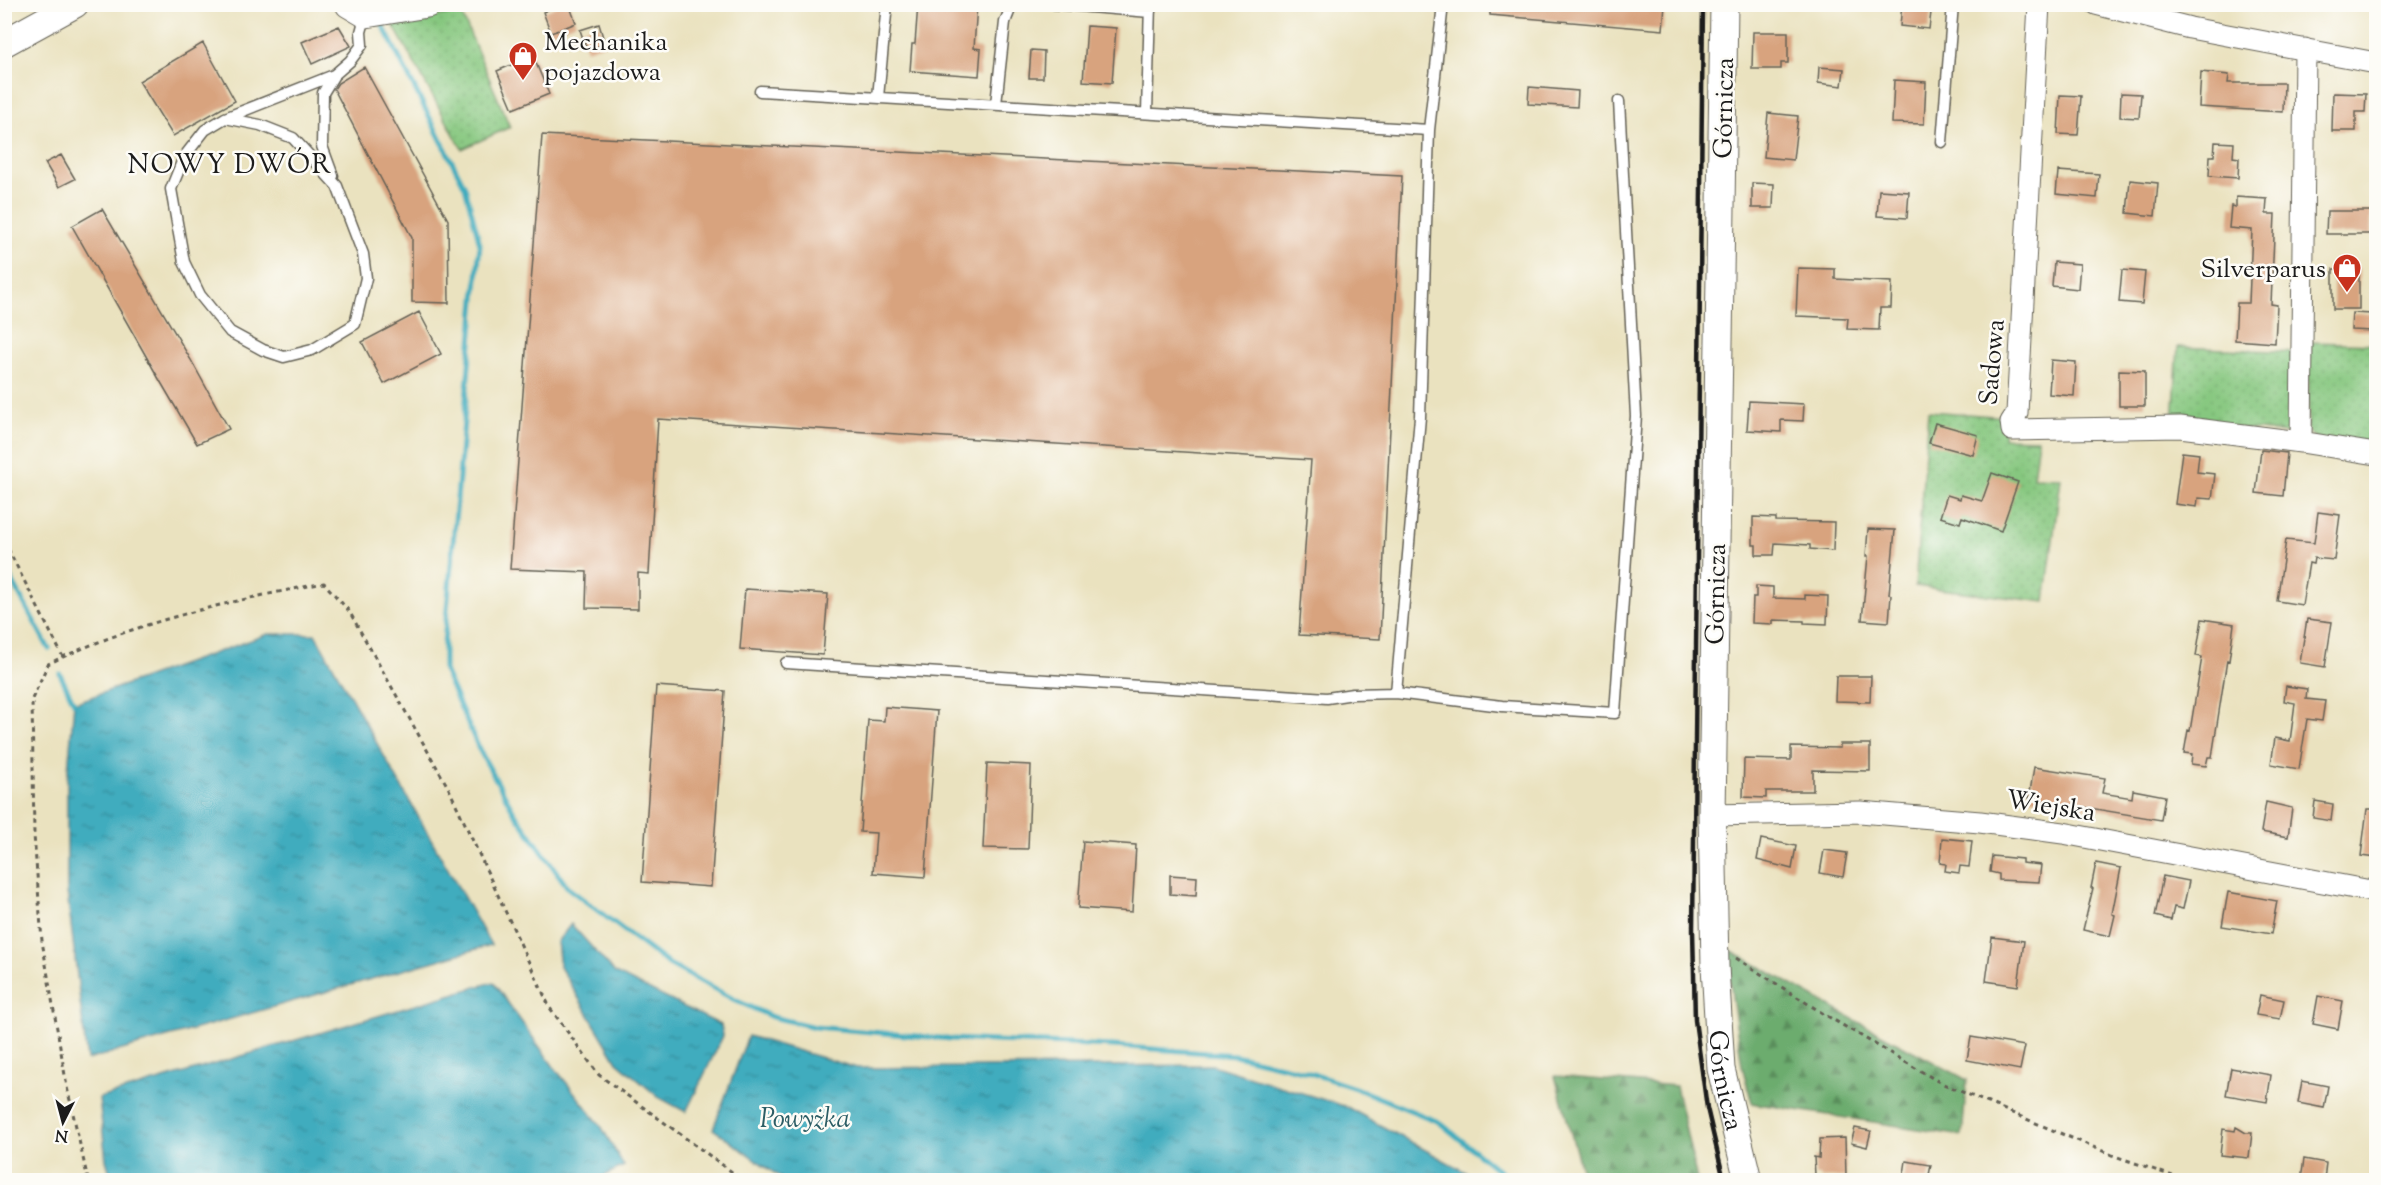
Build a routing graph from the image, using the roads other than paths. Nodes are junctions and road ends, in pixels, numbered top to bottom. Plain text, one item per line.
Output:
1 (75, 4) edge
2 (427, 4) edge
3 (887, 4) edge
4 (1024, 4) edge
5 (1054, 4) edge
6 (1443, 4) edge
7 (1724, 4) edge
8 (1953, 4) edge
9 (2039, 4) edge
10 (2096, 4) edge
11 (1150, 8) edge
12 (357, 9) edge
13 (4, 43) edge
14 (2305, 49) junction
15 (2376, 63) edge
16 (334, 75) junction
17 (760, 91) dead end
18 (878, 97) junction
19 (1619, 101) dead end
20 (996, 104) junction
21 (1147, 113) junction
22 (225, 118) junction
23 (1429, 130) junction
24 (1942, 142) dead end
25 (337, 186) junction
26 (2301, 442) junction
27 (2376, 454) edge
28 (786, 663) dead end
29 (1396, 693) junction
30 (1712, 815) junction
31 (2376, 892) edge
32 (1748, 1180) edge

1 - 13 street
2 - 12 street
3 - 18 lane
4 - 20 lane
5 - 11 lane
6 - 23 lane
7 - 30 street, Górnicza
8 - 24 lane
9 - 26 street, Sadowa
10 - 14 street
11 - 21 lane
12 - 16 lane
14 - 15 street
14 - 26 street
16 - 22 lane
16 - 25 lane
17 - 18 lane
18 - 20 lane
19 - 29 lane
20 - 21 lane
21 - 23 lane
22 - 25 lane
22 - 25 lane
23 - 29 lane
26 - 27 street, Sadowa
28 - 29 lane
30 - 31 street, Wiejska
30 - 32 street, Górnicza

